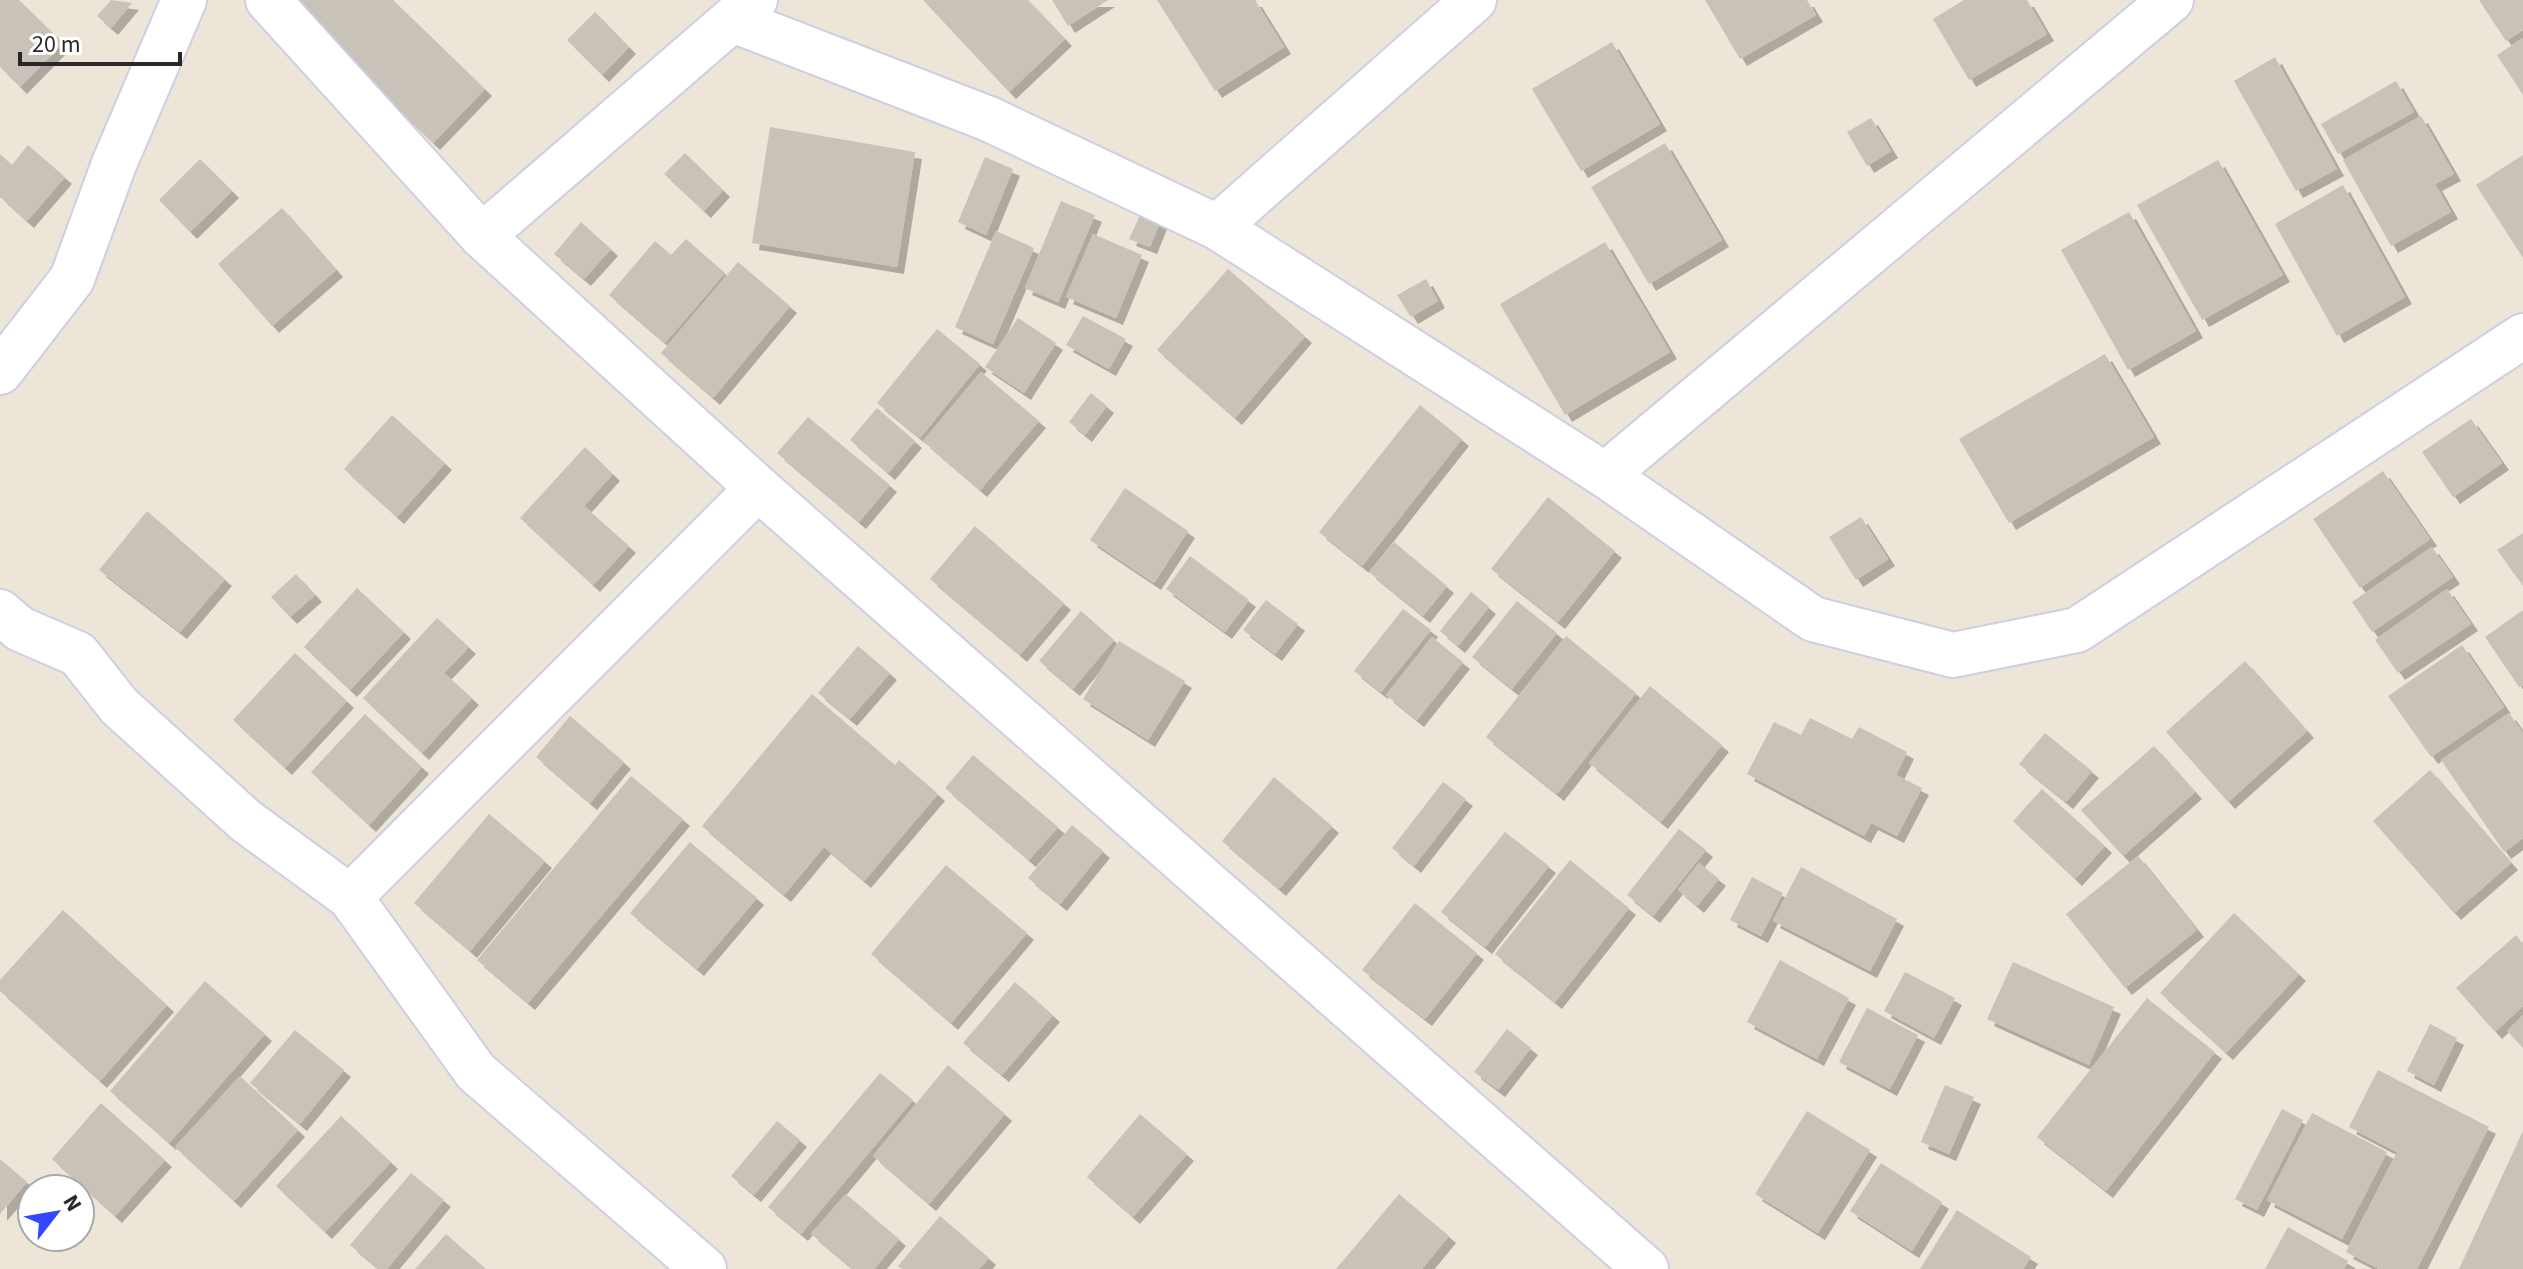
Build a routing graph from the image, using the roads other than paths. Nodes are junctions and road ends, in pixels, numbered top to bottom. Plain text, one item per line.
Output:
1 (184, 0) edge
2 (268, 0) edge
3 (1474, 0) edge
4 (2171, 0) edge
5 (744, 10) edge
6 (1217, 227) junction
7 (482, 236) junction
8 (2523, 336) edge
9 (0, 372) edge
10 (1605, 475) junction
11 (758, 488) junction
12 (0, 612) edge
13 (350, 897) junction
14 (691, 1265) edge
15 (1646, 1269) edge

1 - 9 street
2 - 7 street
3 - 6 street
4 - 10 street
5 - 6 street
5 - 7 street
6 - 10 street
7 - 11 street
8 - 10 street
11 - 13 street
11 - 15 street
12 - 13 street
13 - 14 street

